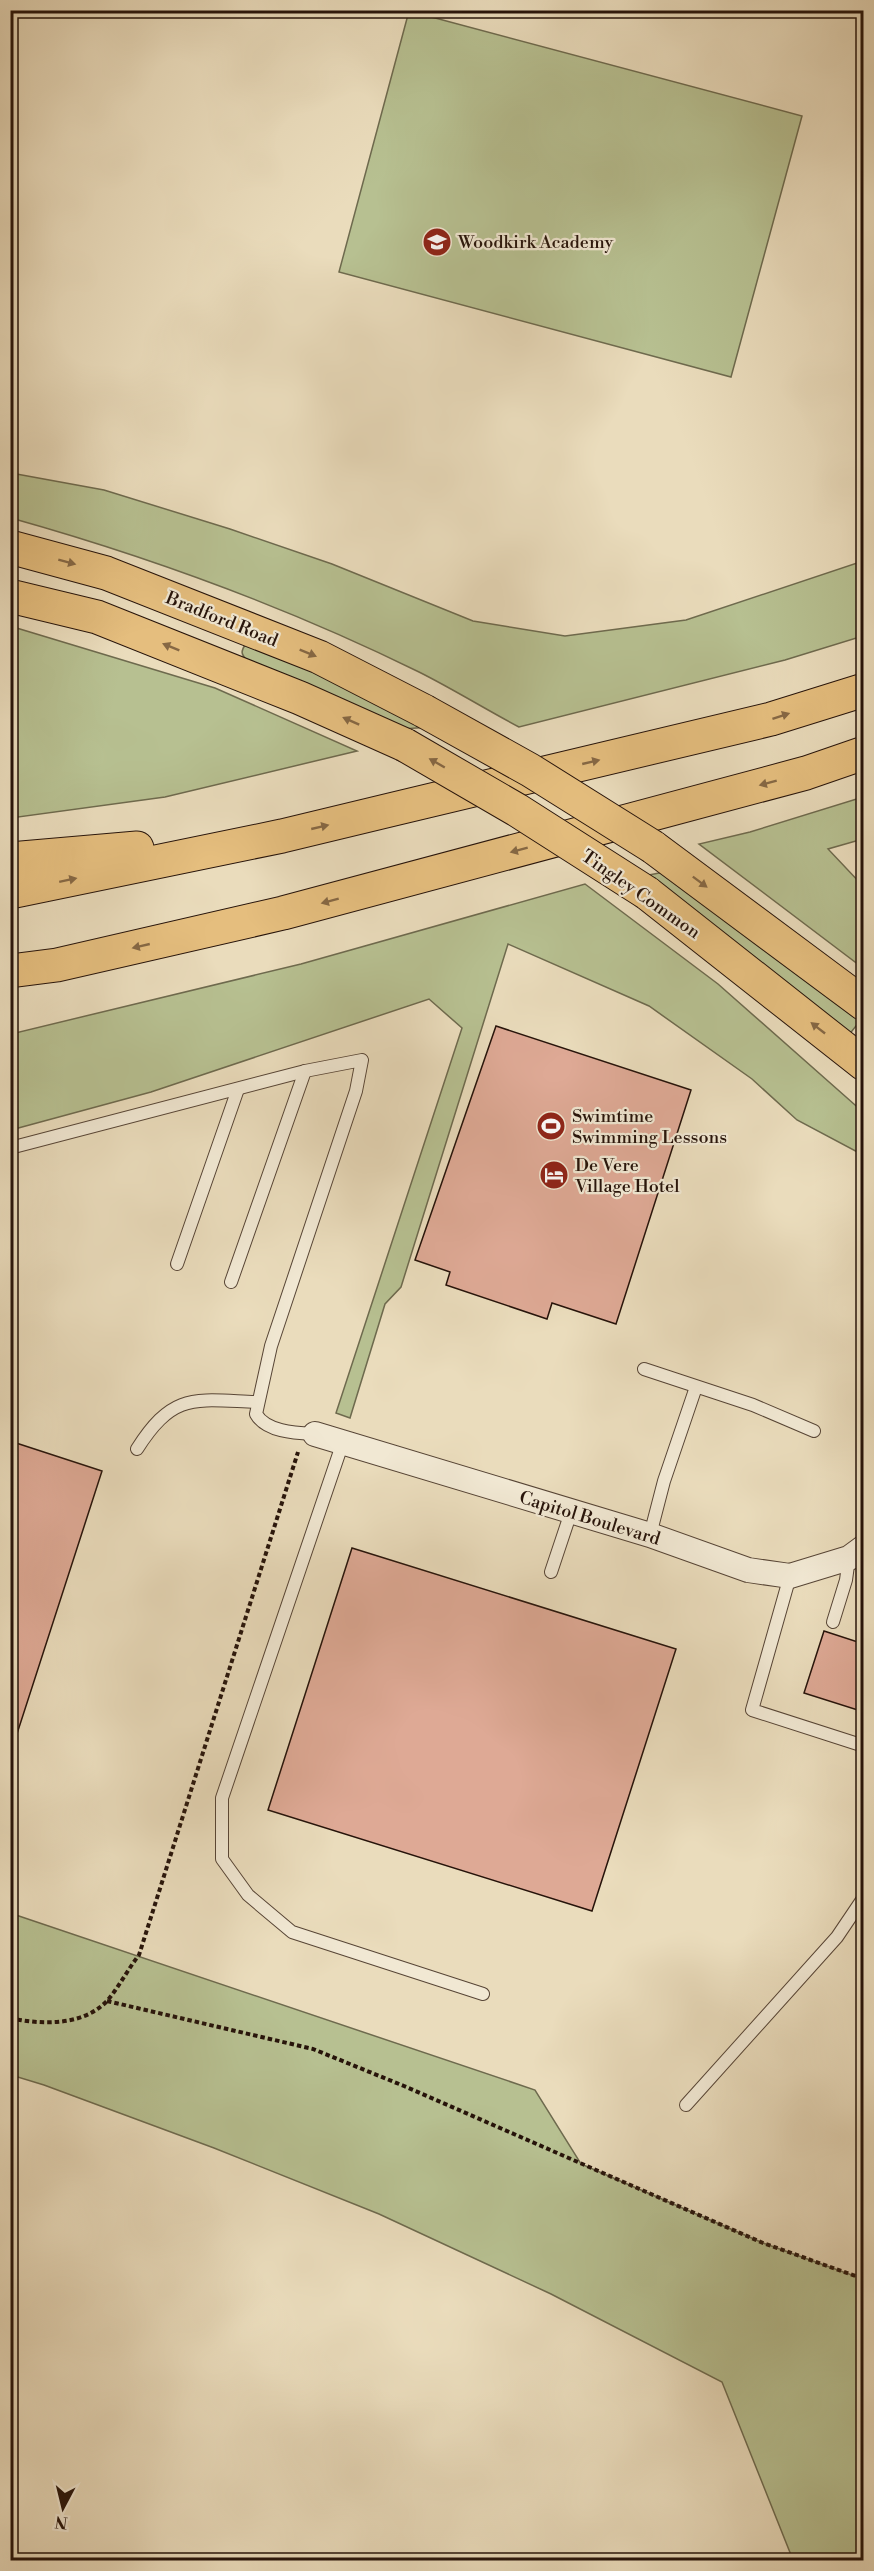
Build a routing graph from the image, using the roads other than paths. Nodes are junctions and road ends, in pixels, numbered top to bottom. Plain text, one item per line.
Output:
1 (10, 547) edge
2 (10, 596) edge
3 (864, 690) edge
4 (864, 753) edge
5 (282, 836) junction
6 (10, 859) edge
7 (10, 892) edge
8 (57, 965) junction
9 (10, 971) edge
10 (10, 983) edge
11 (864, 1004) edge
12 (864, 1064) edge
13 (304, 1071) junction
14 (238, 1089) junction
15 (10, 1148) edge
16 (177, 1264) dead end
17 (231, 1282) dead end
18 (644, 1369) dead end
19 (696, 1387) junction
20 (258, 1402) junction
21 (814, 1431) dead end
22 (315, 1434) joint
23 (343, 1442) junction
24 (137, 1449) dead end
25 (571, 1512) junction
26 (650, 1535) junction
27 (856, 1553) edge
28 (551, 1572) dead end
29 (790, 1576) junction
30 (833, 1622) dead end
31 (864, 1746) edge
32 (864, 1897) edge
33 (483, 1994) dead end
34 (687, 2105) dead end

1 -> 11 main road, Bradford Road, bridge
12 -> 2 main road, Tingley Common, bridge
5 -> 3 main road
4 -> 8 main road
5 - 6 main road
7 -> 5 main road
8 - 9 main road
8 - 10 main road
13 - 14 lane
13 - 17 lane
13 - 20 lane
14 - 15 lane
14 - 16 lane
18 - 19 lane
19 - 21 lane
19 - 26 lane
20 - 22 lane
20 - 24 lane
22 - 23 street, Capitol Boulevard
23 - 25 street, Capitol Boulevard
23 - 33 lane
25 - 26 street, Capitol Boulevard
25 - 28 lane
26 - 29 street, Capitol Boulevard
27 - 29 street, Capitol Boulevard
27 - 30 lane
29 - 31 lane
32 - 34 lane

